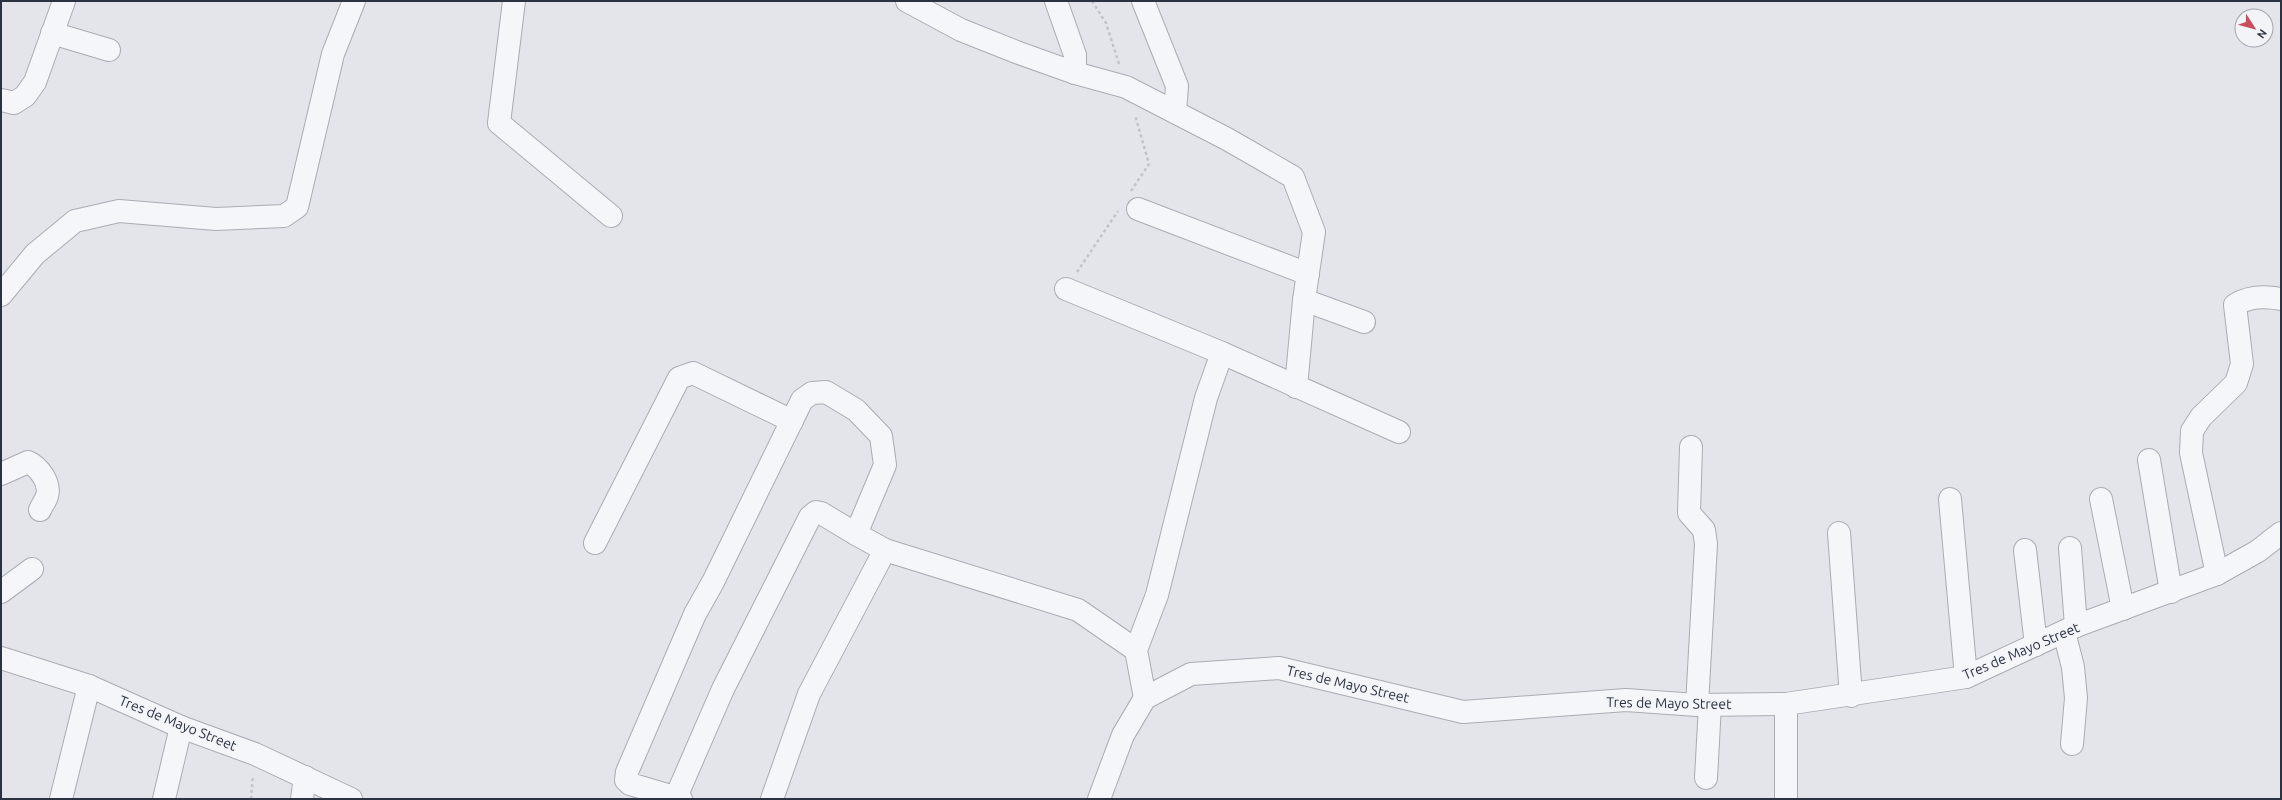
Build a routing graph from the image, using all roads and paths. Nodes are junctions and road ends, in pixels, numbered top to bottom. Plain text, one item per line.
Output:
1 (64, 1) edge
2 (354, 1) edge
3 (514, 1) edge
4 (907, 1) edge
5 (1056, 1) edge
6 (1092, 1) edge
7 (1143, 1) edge
8 (52, 33) junction
9 (109, 50) dead end
10 (1075, 73) junction
11 (1126, 87) junction
12 (1, 100) edge
13 (1175, 112) junction
14 (1128, 205) junction
15 (611, 216) dead end
16 (1308, 274) junction
17 (1066, 289) joint
18 (1, 295) edge
19 (2281, 299) edge
20 (1304, 300) junction
21 (1364, 322) dead end
22 (1222, 353) junction
23 (1296, 387) junction
24 (792, 421) junction
25 (1399, 432) dead end
26 (1691, 447) dead end
27 (2149, 460) dead end
28 (1, 474) edge
29 (1950, 499) dead end
30 (2101, 499) dead end
31 (40, 510) dead end
32 (1839, 533) dead end
33 (2281, 533) edge
34 (856, 534) junction
35 (595, 543) dead end
36 (2070, 548) dead end
37 (885, 550) junction
38 (2025, 550) dead end
39 (32, 569) dead end
40 (2217, 574) junction
41 (1, 592) edge
42 (2171, 592) junction
43 (2123, 609) junction
44 (2070, 629) junction
45 (2036, 645) junction
46 (1136, 650) junction
47 (2, 662) edge
48 (1966, 677) junction
49 (89, 686) junction
50 (1851, 696) junction
51 (1145, 698) junction
52 (1786, 704) junction
53 (1704, 705) junction
54 (181, 726) junction
55 (2072, 744) dead end
56 (305, 776) junction
57 (1706, 778) dead end
58 (679, 798) edge
59 (61, 799) edge
60 (164, 799) edge
61 (302, 799) edge
62 (351, 799) edge
63 (772, 799) edge
64 (1099, 799) edge
65 (1786, 799) edge

1 - 8 street
2 - 18 street
3 - 15 street
4 - 10 street
5 - 10 street
6 - 11 path
7 - 13 street
8 - 9 street
8 - 12 street
10 - 11 street
11 - 13 street
11 - 14 path
13 - 16 street
14 - 16 street
14 - 17 path
16 - 20 street
17 - 22 street
19 - 40 street
20 - 21 street
20 - 23 street
22 - 23 street
22 - 46 street
23 - 25 street
24 - 34 street
24 - 35 street
24 - 58 street
26 - 53 street
27 - 42 street
28 - 31 street
29 - 48 street
30 - 43 street
32 - 50 street
33 - 40 street, Tres de Mayo Street
34 - 37 street
34 - 58 street
36 - 44 street
37 - 46 street
37 - 63 street
38 - 45 street
39 - 41 street
40 - 42 street, Tres de Mayo Street
42 - 43 street, Tres de Mayo Street
43 - 44 street, Tres de Mayo Street
44 - 45 street, Tres de Mayo Street
44 - 55 street
45 - 48 street, Tres de Mayo Street
46 - 51 street
47 - 49 street, Tres de Mayo Street
48 - 50 street, Tres de Mayo Street
49 - 54 street, Tres de Mayo Street
49 - 59 street
50 - 52 street, Tres de Mayo Street
51 - 53 street, Tres de Mayo Street
51 - 64 street
52 - 53 street, Tres de Mayo Street
52 - 65 street
53 - 57 street
54 - 56 street, Tres de Mayo Street
54 - 60 street
56 - 61 street
56 - 62 street, Tres de Mayo Street

